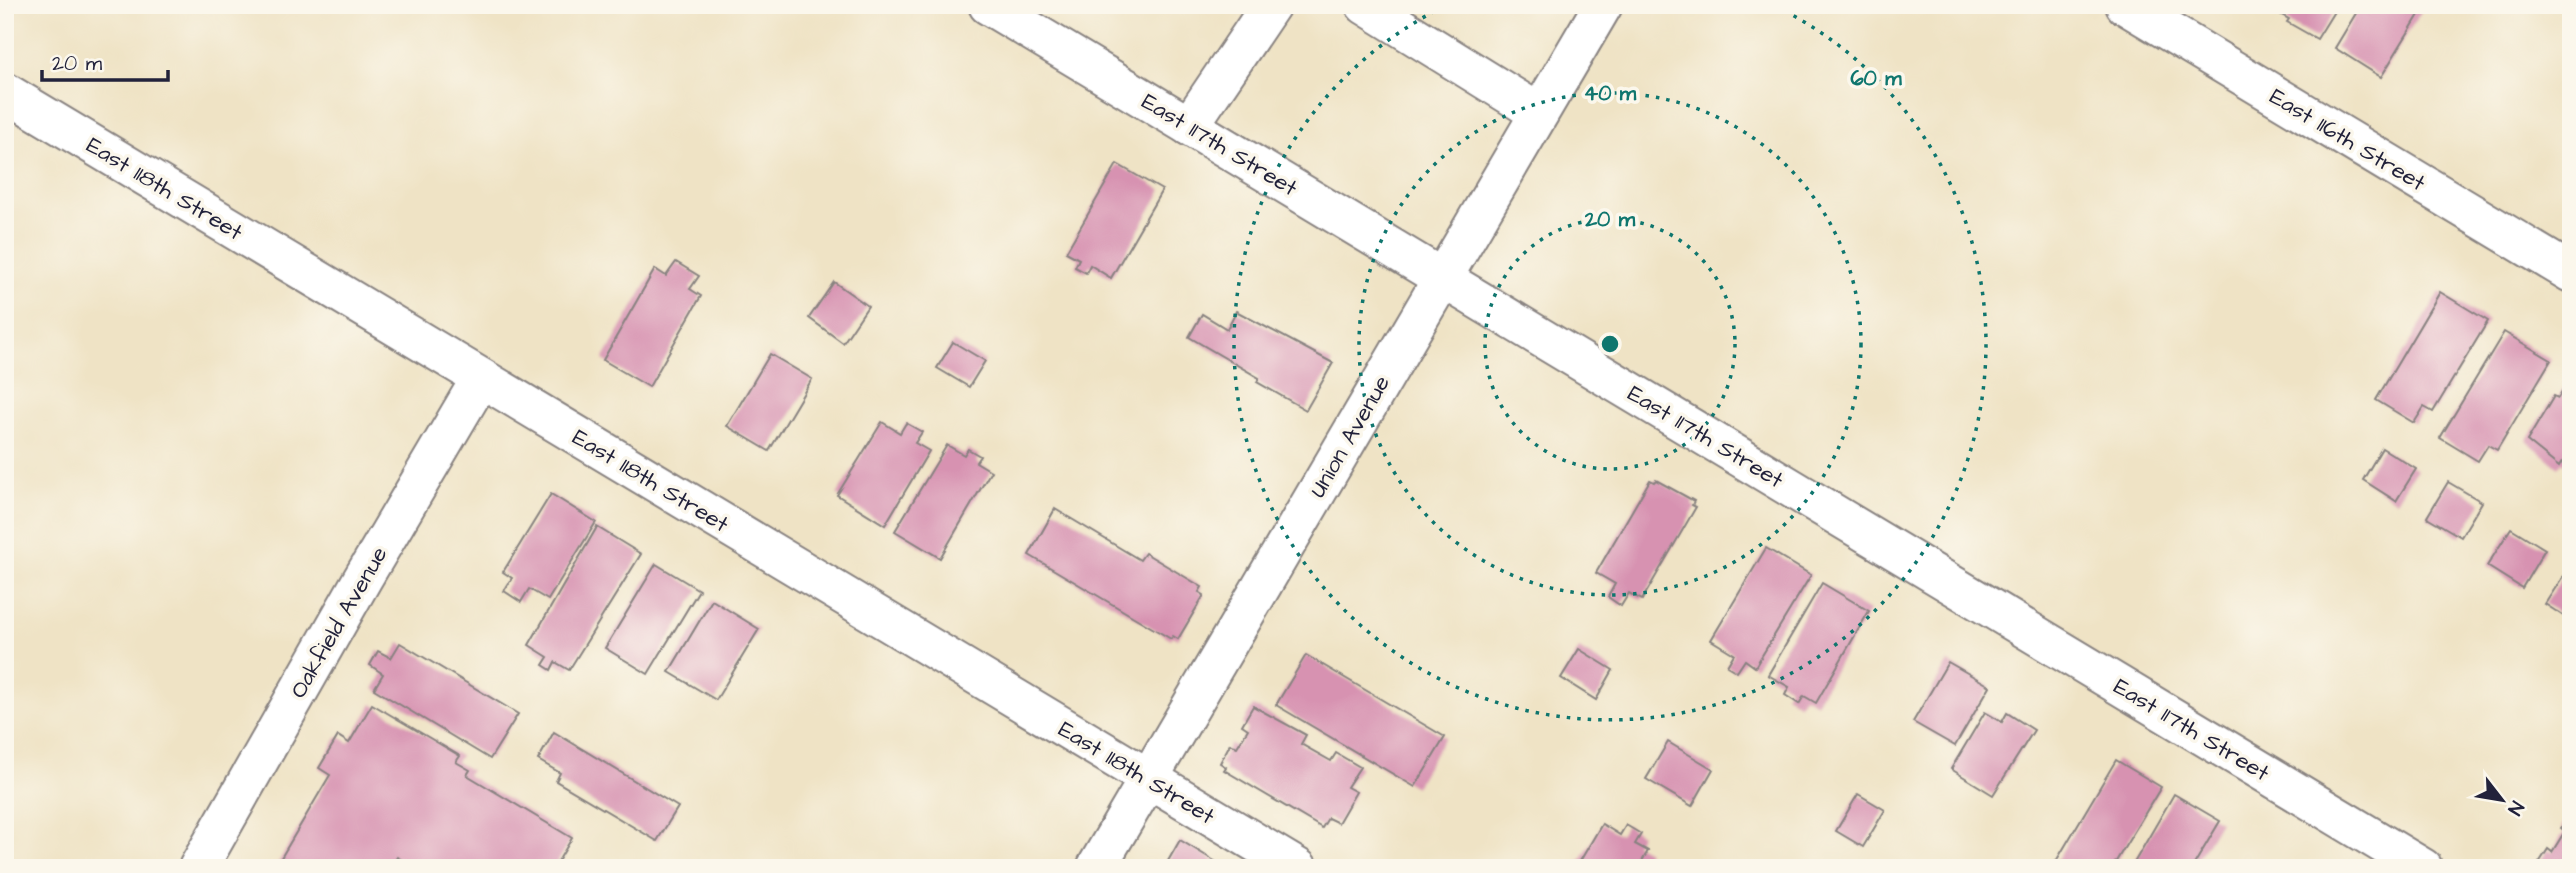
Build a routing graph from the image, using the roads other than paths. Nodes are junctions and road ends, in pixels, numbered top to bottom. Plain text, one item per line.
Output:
1 (988, 5) edge
2 (1271, 5) edge
3 (1603, 5) edge
4 (2125, 5) edge
5 (1386, 11) edge
6 (5, 92) edge
7 (1539, 113) junction
8 (1189, 126) junction
9 (2571, 273) edge
10 (1442, 278) junction
11 (481, 378) junction
12 (1149, 779) junction
13 (198, 868) edge
14 (1096, 868) edge
15 (1298, 868) edge
16 (2423, 868) edge

1 - 8 street, East 117th Street
2 - 8 street
3 - 7 street, Union Avenue
4 - 9 street, East 116th Street
5 - 7 street
6 - 11 street, East 118th Street
7 - 10 street, Union Avenue
8 - 10 street, East 117th Street
10 - 12 street, Union Avenue
10 - 16 street, East 117th Street
11 - 12 street, East 118th Street
11 - 13 street, Oakfield Avenue
12 - 14 street, Union Avenue
12 - 15 street, East 118th Street

